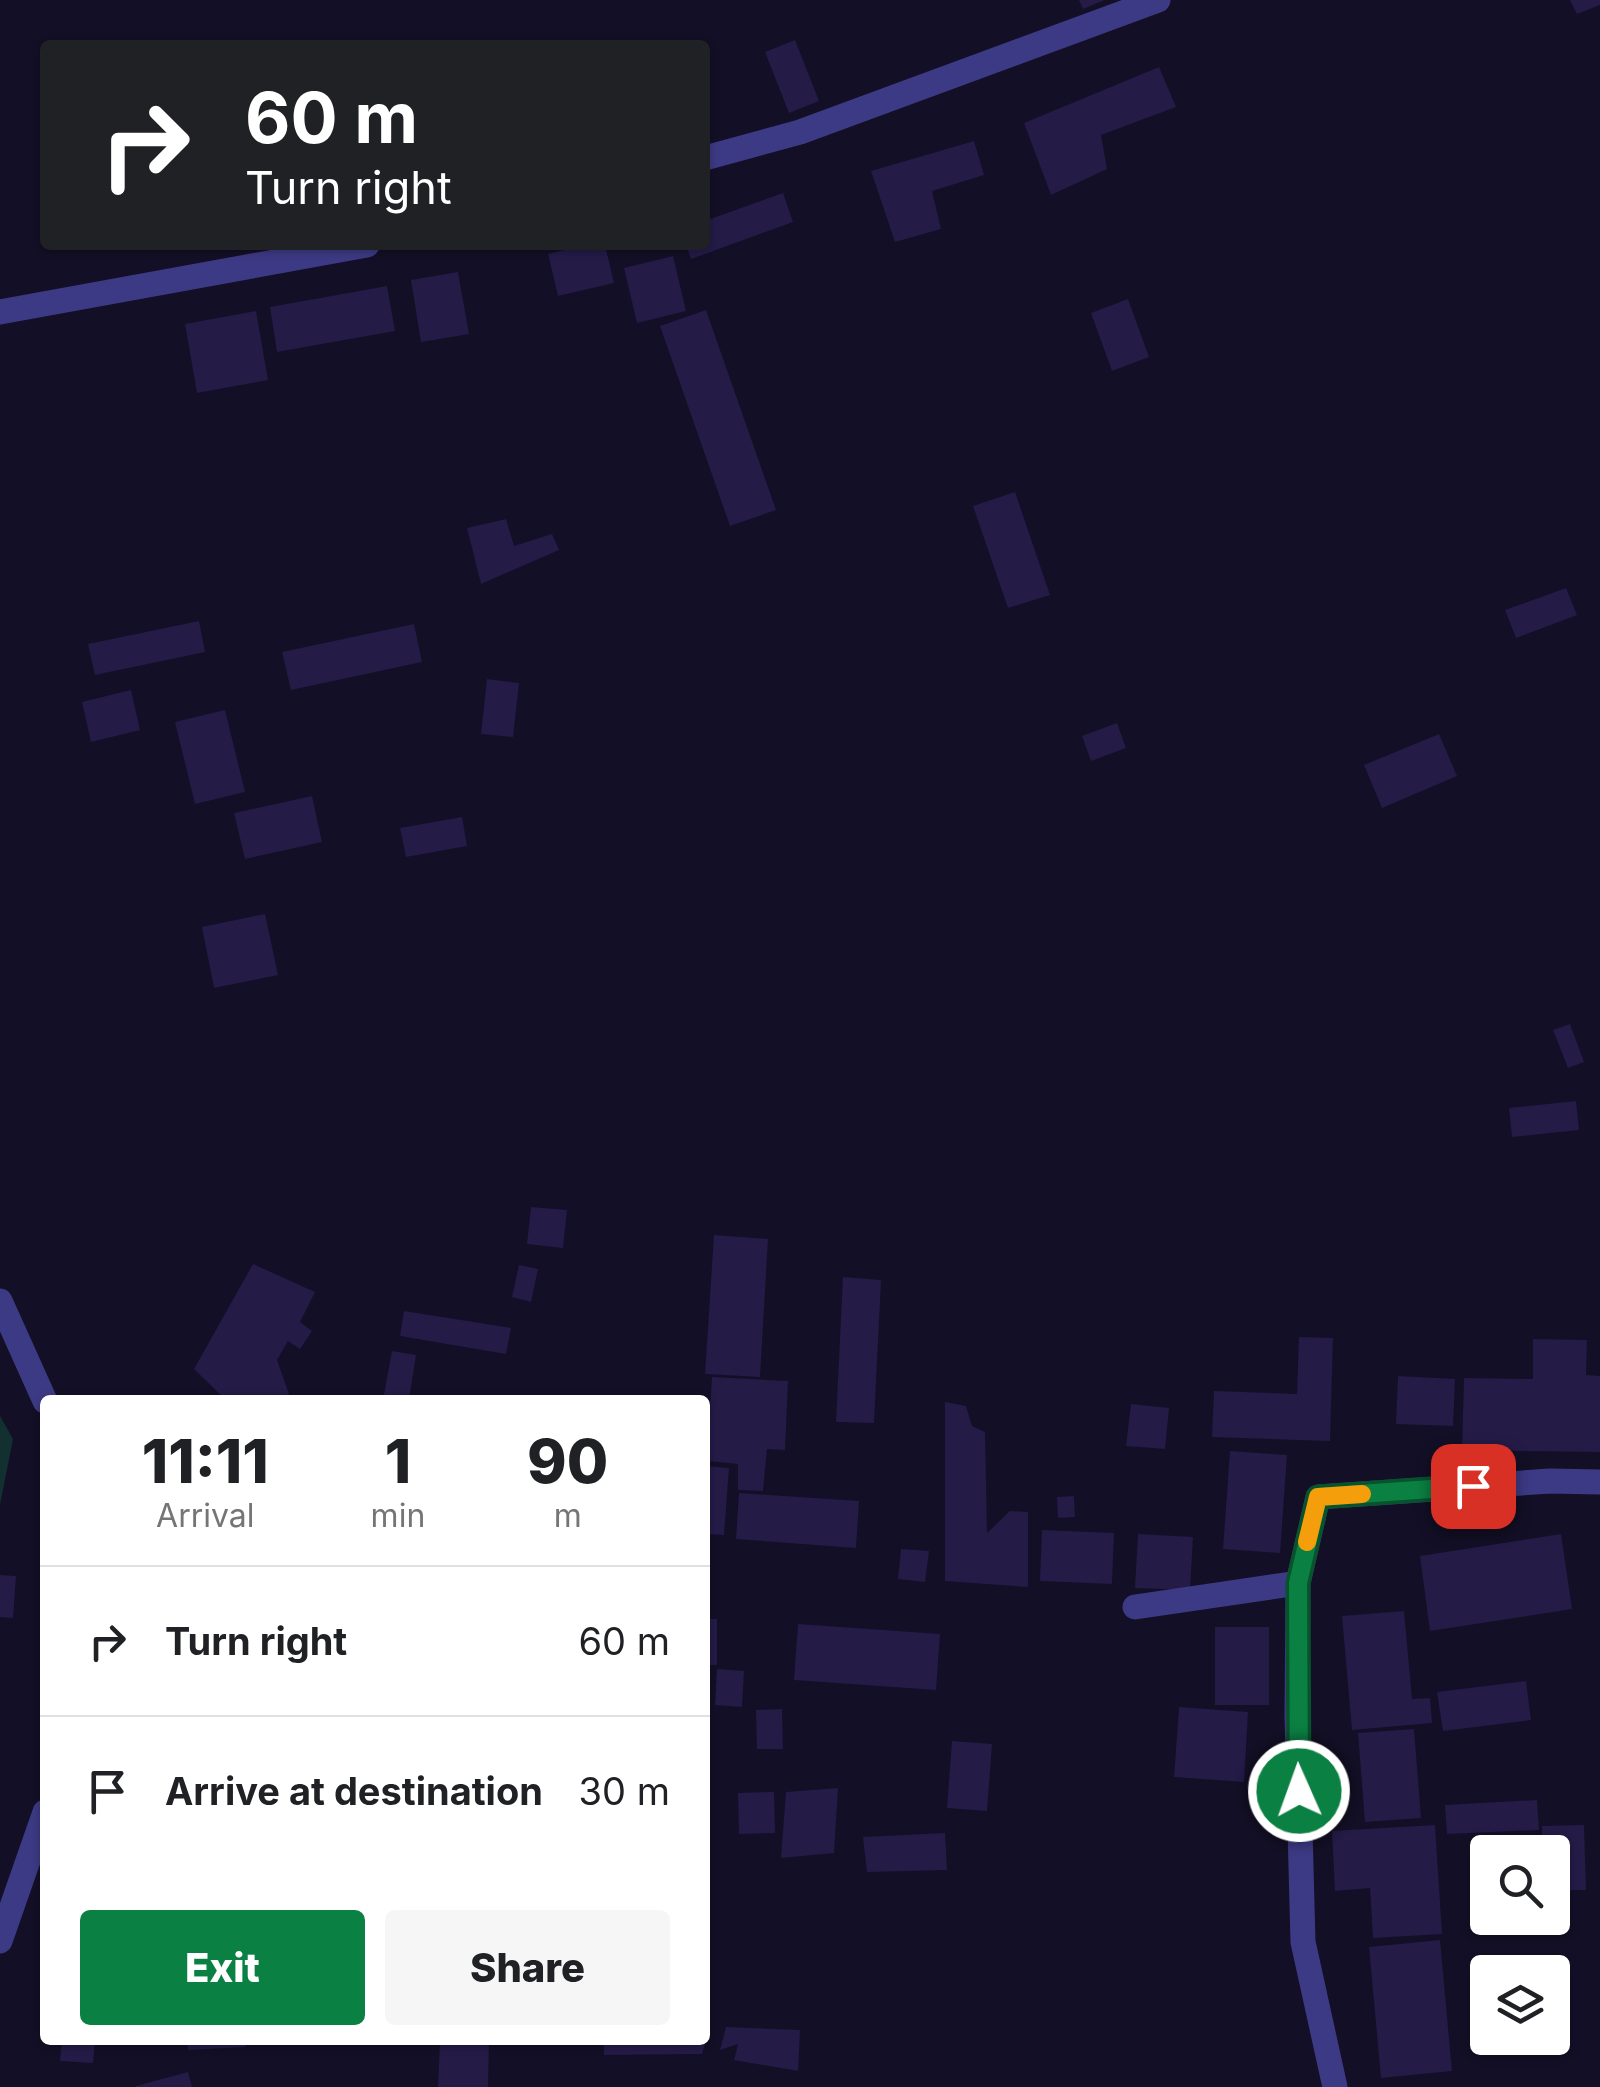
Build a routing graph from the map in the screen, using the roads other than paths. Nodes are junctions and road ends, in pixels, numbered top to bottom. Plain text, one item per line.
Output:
1 (1158, 0) edge
2 (710, 157) edge
3 (340, 250) edge
4 (0, 312) edge
5 (0, 1301) edge
6 (42, 1395) edge
7 (1600, 1482) edge
8 (1298, 1583) junction
9 (1135, 1606) dead end
10 (40, 1826) edge
11 (0, 1942) edge
12 (1336, 2087) edge

1 - 2 street
3 - 4 street
5 - 6 street
7 - 8 street
8 - 9 street
8 - 12 street
10 - 11 street

